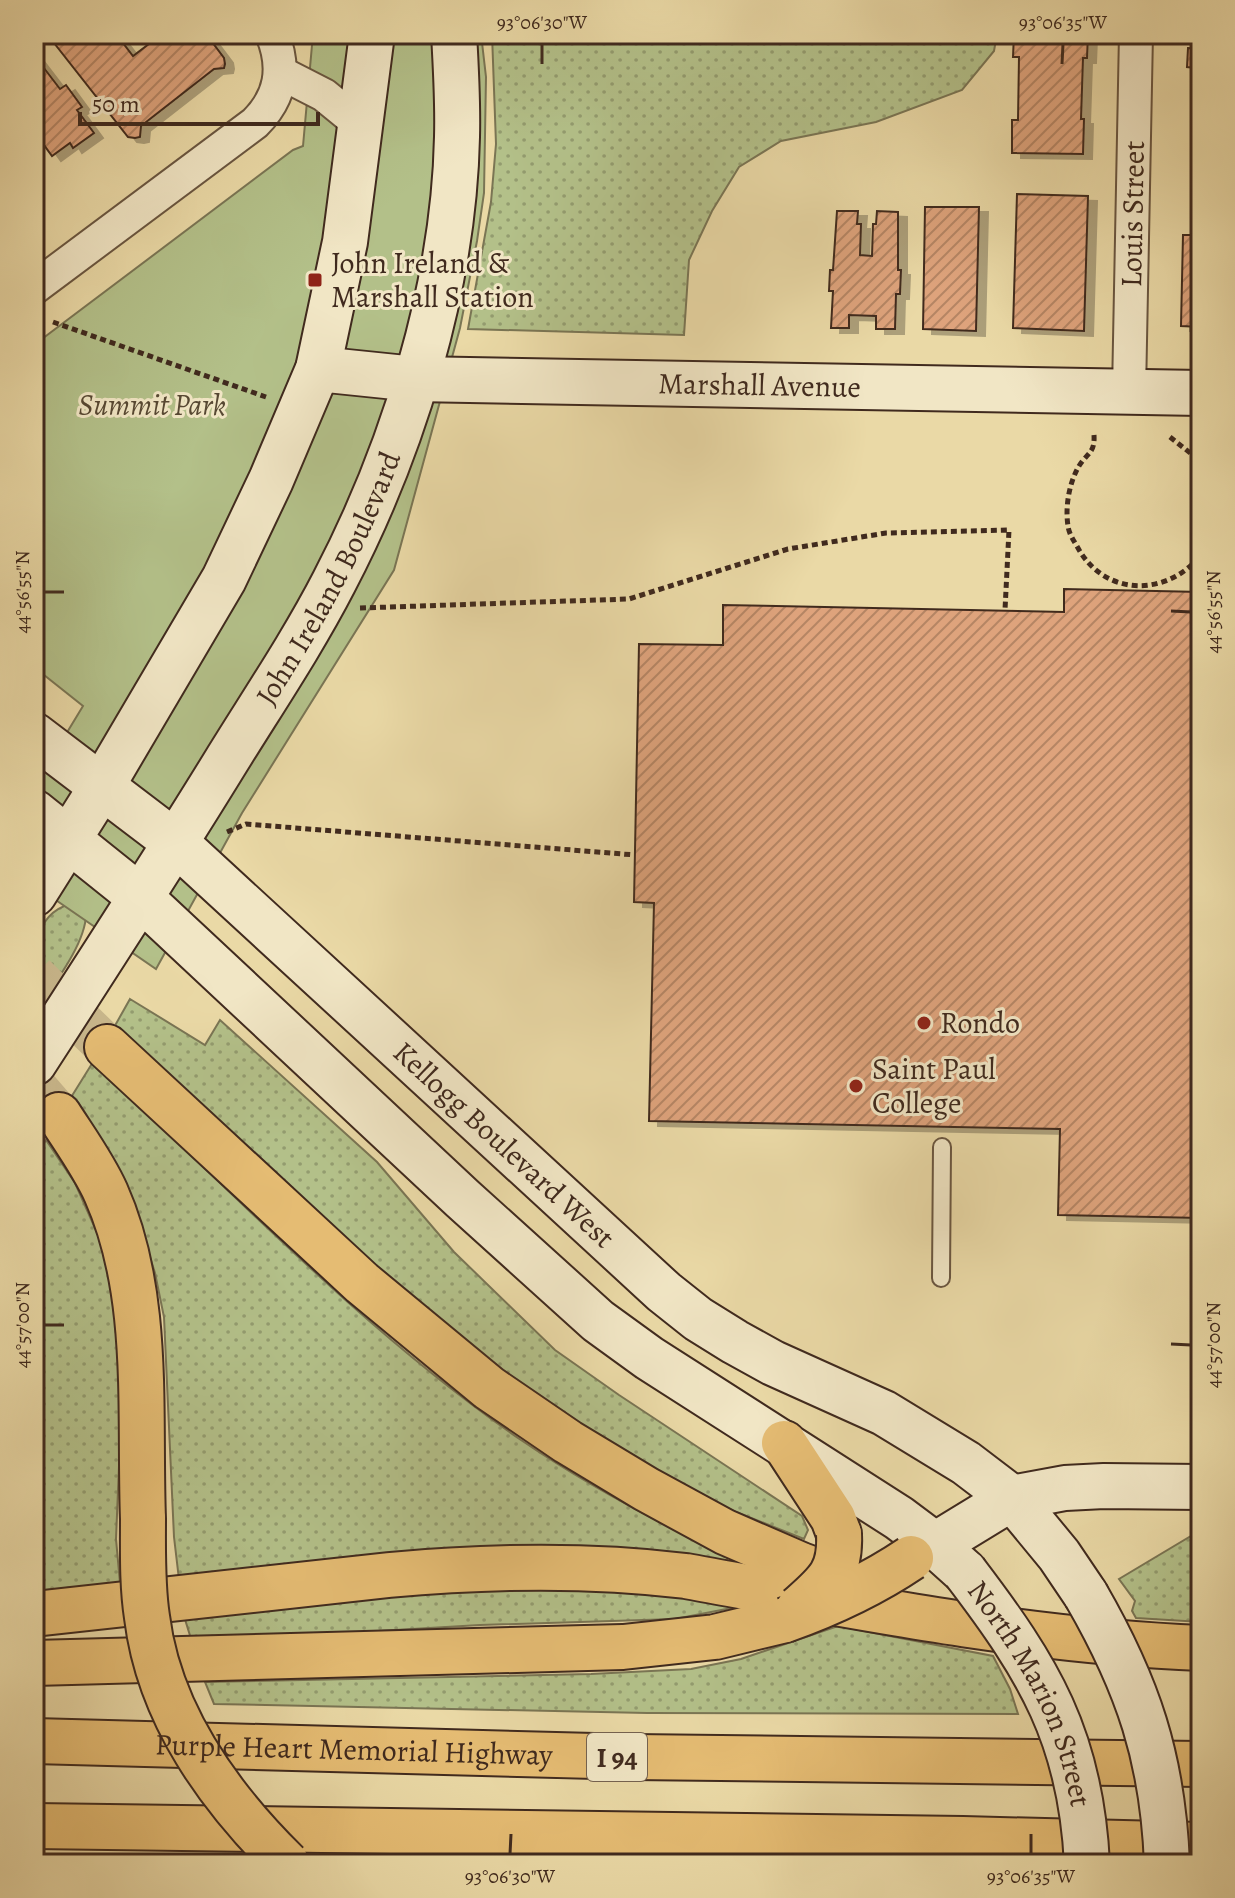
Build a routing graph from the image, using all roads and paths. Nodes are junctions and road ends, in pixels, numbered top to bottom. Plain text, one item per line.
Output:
1 (272, 34) edge
2 (454, 34) edge
3 (1136, 34) edge
4 (373, 35) edge
5 (281, 73) junction
6 (362, 126) junction
7 (34, 288) edge
8 (53, 322) dead end
9 (318, 369) junction
10 (415, 379) junction
11 (1129, 392) junction
12 (1201, 393) edge
13 (266, 397) dead end
14 (1094, 435) dead end
15 (1170, 437) dead end
16 (1201, 466) edge
17 (1201, 555) edge
18 (355, 608) dead end
19 (1005, 610) dead end
20 (34, 735) edge
21 (102, 786) junction
22 (34, 812) edge
23 (69, 840) junction
24 (195, 840) junction
25 (635, 855) dead end
26 (34, 894) edge
27 (140, 897) junction
28 (107, 1047) tunnel mouth
29 (34, 1063) edge
30 (59, 1115) tunnel mouth
31 (942, 1147) dead end
32 (941, 1278) dead end
33 (784, 1443) junction
34 (1201, 1487) edge
35 (1012, 1498) junction
36 (937, 1558) junction
37 (34, 1614) edge
38 (785, 1620) junction
39 (994, 1628) junction
40 (1201, 1648) edge
41 (34, 1663) edge
42 (34, 1741) edge
43 (1201, 1764) edge
44 (48, 1825) edge
45 (1201, 1845) edge
46 (287, 1864) edge
47 (1087, 1864) edge
48 (1167, 1864) edge

1 - 5 street
2 - 10 main road, John Ireland Boulevard
3 - 11 street, Louis Street
4 - 6 main road
5 - 6 street
5 - 7 street
6 - 9 main road
8 - 13 path
9 - 10 main road, Marshall Avenue
9 - 21 main road
10 - 11 main road, Marshall Avenue
10 - 24 main road, John Ireland Boulevard
11 - 12 main road, Marshall Avenue
14 - 17 path
15 - 16 path
18 - 19 path
20 - 21 main road, Kellogg Boulevard West
21 - 23 main road
21 - 24 main road, Kellogg Boulevard West
22 - 23 main road
23 - 26 main road
23 - 27 main road
24 - 25 path
24 - 27 main road, John Ireland Boulevard
24 - 35 main road, Kellogg Boulevard West
27 - 29 main road, John Ireland Boulevard
27 - 33 main road
28 - 39 highway
30 - 46 highway, bridge
31 - 32 lane
33 - 36 main road
33 - 38 highway, bridge
34 - 35 main road
35 - 36 main road
35 - 48 main road, bridge
36 - 38 highway, bridge
36 - 47 main road, North Marion Street, bridge
37 - 39 highway
38 - 41 highway
39 - 40 highway
42 - 43 highway, Purple Heart Memorial Highway / I 94
44 - 45 highway

